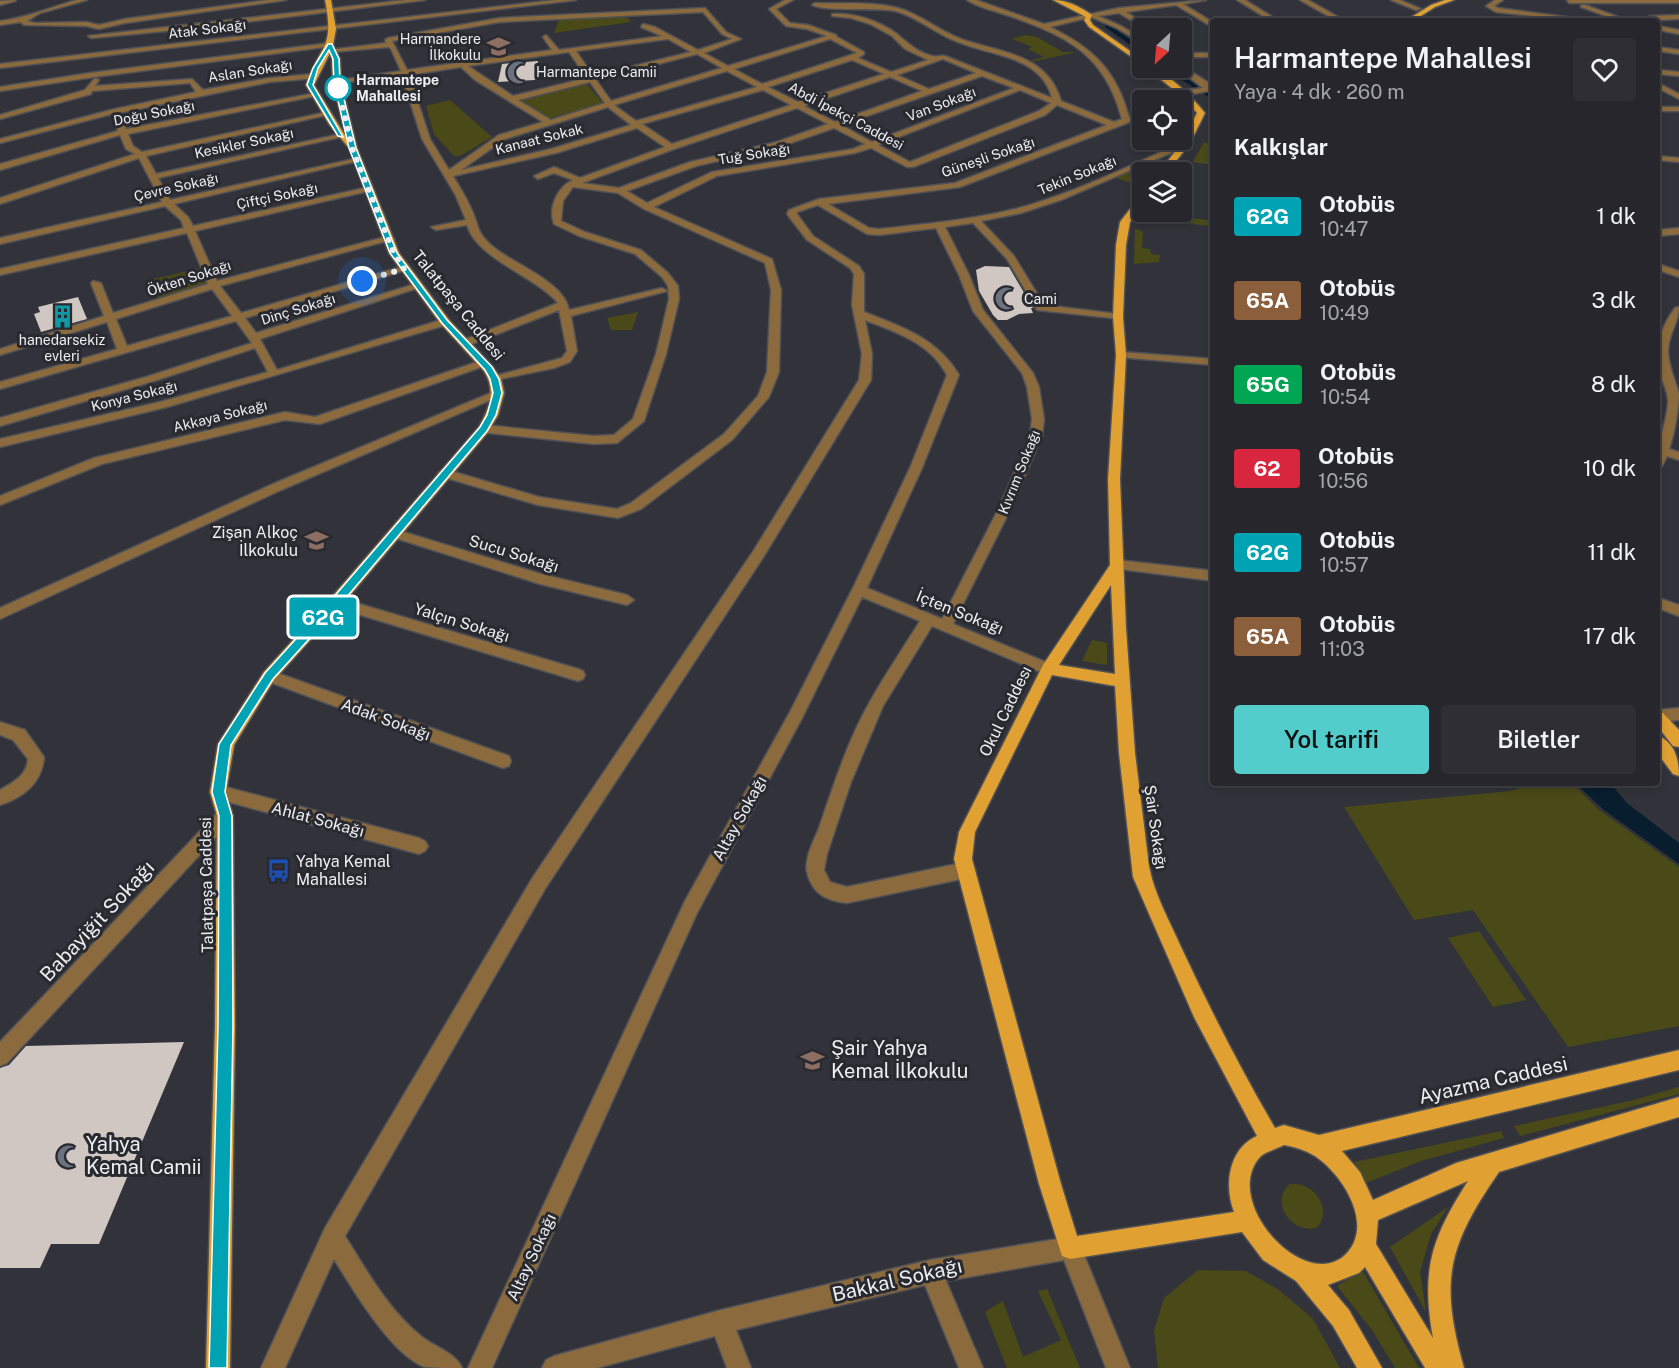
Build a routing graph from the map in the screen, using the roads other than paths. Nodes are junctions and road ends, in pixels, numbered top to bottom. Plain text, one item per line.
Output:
1 (13, 0) edge
2 (84, 0) edge
3 (283, 0) edge
4 (328, 0) edge
5 (422, 0) edge
6 (572, 0) edge
7 (790, 0) edge
8 (970, 0) edge
9 (1056, 0) edge
10 (1134, 0) edge
11 (1203, 0) edge
12 (1240, 0) edge
13 (1303, 0) edge
14 (1394, 0) edge
15 (1438, 0) edge
16 (1451, 0) edge
17 (1500, 0) edge
18 (1567, 1) edge
19 (1679, 1) edge
20 (814, 2) edge
21 (0, 3) edge
22 (1176, 3) junction
23 (1151, 6) junction
24 (1418, 9) junction
25 (1119, 10) junction
26 (330, 11) junction
27 (1090, 15) junction
28 (577, 16) junction
29 (1679, 17) edge
30 (1132, 18) edge
31 (1271, 18) edge
32 (1336, 18) edge
33 (1412, 18) edge
34 (1413, 18) edge
35 (1567, 18) edge
36 (1617, 18) edge
37 (1651, 18) edge
38 (23, 20) junction
39 (0, 24) edge
40 (1210, 24) edge
41 (643, 26) dead end
42 (1044, 26) junction
43 (99, 27) junction
44 (333, 27) junction
45 (1660, 28) edge
46 (1679, 32) edge
47 (91, 36) junction
48 (1132, 36) edge
49 (546, 37) dead end
50 (669, 37) junction
51 (831, 37) junction
52 (390, 45) junction
53 (331, 48) junction
54 (1660, 49) edge
55 (571, 50) junction
56 (557, 52) junction
57 (698, 52) junction
58 (1679, 52) edge
59 (1132, 55) edge
60 (1192, 55) edge
61 (1210, 55) edge
62 (853, 58) junction
63 (933, 59) junction
64 (88, 65) junction
65 (462, 65) junction
66 (0, 66) edge
67 (730, 69) junction
68 (1660, 72) edge
69 (405, 73) junction
70 (890, 74) junction
71 (979, 74) junction
72 (1679, 74) edge
73 (313, 75) junction
74 (1192, 75) edge
75 (1165, 78) edge
76 (338, 79) junction
77 (590, 81) junction
78 (310, 85) junction
79 (763, 86) junction
80 (1660, 86) edge
81 (1210, 87) edge
82 (90, 88) junction
83 (1020, 88) junction
84 (1210, 88) edge
85 (0, 89) edge
86 (1183, 90) edge
87 (928, 91) junction
88 (1192, 92) edge
89 (201, 93) junction
90 (316, 95) junction
91 (1679, 97) edge
92 (512, 99) junction
93 (1192, 99) edge
94 (1057, 102) junction
95 (607, 104) junction
96 (798, 105) junction
97 (1679, 109) edge
98 (1660, 110) edge
99 (115, 111) junction
100 (327, 114) junction
101 (0, 117) edge
102 (1132, 119) edge
103 (1126, 121) junction
104 (549, 122) junction
105 (832, 124) junction
106 (635, 125) junction
107 (1113, 125) junction
108 (123, 132) junction
109 (1192, 132) edge
110 (341, 136) junction
111 (0, 141) edge
112 (872, 145) junction
113 (671, 147) junction
114 (1175, 150) edge
115 (1182, 150) edge
116 (141, 154) junction
117 (355, 154) junction
118 (1660, 158) edge
119 (1679, 160) edge
120 (1171, 162) edge
121 (0, 167) edge
122 (448, 175) junction
123 (538, 176) dead end
124 (153, 177) junction
125 (575, 182) junction
126 (369, 190) junction
127 (620, 191) junction
128 (0, 201) edge
129 (819, 202) junction
130 (167, 203) junction
131 (647, 207) junction
132 (1132, 214) edge
133 (975, 219) junction
134 (469, 222) junction
135 (939, 224) junction
136 (436, 227) dead end
137 (190, 229) junction
138 (1679, 231) edge
139 (1660, 233) edge
140 (389, 239) junction
141 (0, 241) edge
142 (1660, 268) edge
143 (404, 269) junction
144 (0, 272) edge
145 (1679, 274) edge
146 (96, 283) dead end
147 (214, 285) junction
148 (418, 286) junction
149 (662, 291) dead end
150 (564, 310) junction
151 (1679, 310) edge
152 (859, 314) junction
153 (237, 316) junction
154 (1118, 317) junction
155 (111, 319) junction
156 (445, 322) junction
157 (256, 341) junction
158 (465, 343) junction
159 (123, 350) junction
160 (0, 352) edge
161 (1121, 355) junction
162 (1210, 362) edge
163 (483, 363) junction
164 (274, 374) junction
165 (0, 386) edge
166 (496, 386) junction
167 (1676, 398) edge
168 (0, 422) edge
169 (484, 429) junction
170 (0, 444) edge
171 (1662, 451) junction
172 (1679, 456) edge
173 (1660, 457) edge
174 (444, 473) junction
175 (0, 501) edge
176 (394, 533) junction
177 (1117, 565) junction
178 (1210, 576) edge
179 (859, 590) junction
180 (627, 600) dead end
181 (336, 602) junction
182 (1660, 604) edge
183 (1679, 611) edge
184 (1, 615) edge
185 (929, 619) junction
186 (945, 626) junction
187 (1048, 669) junction
188 (578, 675) dead end
189 (269, 676) junction
190 (1122, 681) junction
191 (1679, 714) edge
192 (1660, 716) edge
193 (1660, 718) edge
194 (0, 728) edge
195 (1679, 741) edge
196 (1660, 745) edge
197 (503, 762) dead end
198 (1679, 769) edge
199 (218, 792) junction
200 (0, 798) edge
201 (225, 816) junction
202 (419, 846) dead end
203 (966, 870) junction
204 (0, 1056) edge
205 (1679, 1060) edge
206 (1679, 1107) edge
207 (1269, 1138) junction
208 (1318, 1146) junction
209 (1493, 1162) junction
210 (1366, 1214) junction
211 (1246, 1221) junction
212 (333, 1236) junction
213 (1365, 1246) junction
214 (1070, 1248) junction
215 (930, 1271) junction
216 (1304, 1273) junction
217 (721, 1322) junction
218 (218, 1368) edge
219 (273, 1368) edge
220 (450, 1368) edge
221 (480, 1368) edge
222 (554, 1368) edge
223 (739, 1368) edge
224 (971, 1368) edge
225 (1118, 1368) edge
226 (1370, 1368) edge
227 (1438, 1368) edge
228 (1452, 1368) edge

1 - 21 street
2 - 38 street
3 - 43 street
4 - 26 main road, Talatpaşa Caddesi
5 - 26 street
6 - 28 street
6 - 44 street, Atak Sokağı
7 - 51 street
8 - 42 street
9 - 27 main road
10 - 23 street
11 - 22 street
12 - 31 street
13 - 32 street
14 - 24 street
15 - 24 main road
16 - 34 main road
17 - 35 street
18 - 19 street
18 - 36 street
20 - 63 street
20 - 94 street
22 - 23 street
22 - 40 street
23 - 25 street
24 - 33 main road
25 - 27 street
25 - 30 street
26 - 44 main road, Talatpaşa Caddesi
26 - 47 street
27 - 42 street
27 - 48 street
27 - 59 main road
28 - 52 street
28 - 57 street
29 - 37 street
38 - 39 street
38 - 43 street
41 - 50 street, Abdi İpekçi Caddesi
42 - 103 street
43 - 47 street
44 - 53 main road, Talatpaşa Caddesi
44 - 64 street, Atak Sokağı
45 - 46 street
47 - 64 street
49 - 56 street
50 - 55 street
50 - 57 street, Abdi İpekçi Caddesi
51 - 62 street
51 - 67 street
52 - 53 street
52 - 69 street
53 - 64 street
53 - 73 main road, Talatpaşa Caddesi
53 - 76 main road, Talatpaşa Caddesi
54 - 58 street
55 - 56 street
55 - 77 street
56 - 65 street
57 - 67 street, Abdi İpekçi Caddesi
57 - 77 street
60 - 61 street
62 - 70 street
62 - 79 street, Kanaat Sokak
63 - 70 street
63 - 71 street
64 - 66 street, Atak Sokağı
64 - 82 street
64 - 85 street
65 - 69 street
65 - 92 street
67 - 79 street, Abdi İpekçi Caddesi
67 - 95 street
68 - 72 street
69 - 76 street
69 - 122 street
70 - 87 street
70 - 96 street
71 - 83 street
71 - 87 street
73 - 76 main road
73 - 78 main road, Talatpaşa Caddesi
73 - 89 street, Aslan Sokağı
74 - 81 street
75 - 86 main road
76 - 78 main road
76 - 117 main road, Talatpaşa Caddesi
77 - 92 street
77 - 95 street
78 - 90 main road, Talatpaşa Caddesi
79 - 96 street, Abdi İpekçi Caddesi
79 - 106 street, Kanaat Sokak
80 - 91 street
82 - 89 street, Aslan Sokağı
82 - 101 street
83 - 94 street
83 - 112 street, Van Sokağı
84 - 88 street
87 - 105 street
89 - 99 street
90 - 100 main road, Talatpaşa Caddesi
90 - 108 street, Doğu Sokağı
92 - 104 street
93 - 109 main road
94 - 107 street
94 - 112 street, Abdi İpekçi Caddesi
95 - 104 street
95 - 106 street
96 - 105 street, Abdi İpekçi Caddesi
96 - 113 street
97 - 98 street
99 - 108 street
99 - 111 street
100 - 110 main road, Talatpaşa Caddesi
100 - 116 street
102 - 103 street, Güneşli Sokağı
103 - 107 street, Güneşli Sokağı
104 - 122 street
105 - 112 street, Abdi İpekçi Caddesi
105 - 127 street
106 - 113 street
106 - 122 street, Kanaat Sokak
107 - 129 street, Güneşli Sokağı
108 - 116 street
108 - 121 street, Doğu Sokağı
110 - 117 main road, Talatpaşa Caddesi
110 - 124 street, Kesikler Sokağı
112 - 131 street, Tuğ Sokağı
113 - 125 street
114 - 133 street, Tekin Sokağı
115 - 120 main road
116 - 124 street
116 - 128 street
117 - 126 main road, Talatpaşa Caddesi
117 - 130 street, Çevre Sokağı
118 - 119 street
122 - 134 street
123 - 125 street
124 - 130 street
125 - 127 street
125 - 169 street
126 - 137 street, Çiftçi Sokağı
126 - 140 main road, Talatpaşa Caddesi
127 - 131 street
129 - 135 street, Tekin Sokağı
129 - 152 street, Güneşli Sokağı
130 - 137 street
130 - 141 street, Çevre Sokağı
131 - 174 street
132 - 154 main road
133 - 135 street, Tekin Sokağı
133 - 154 street
134 - 136 street
134 - 150 street
135 - 186 street, Kıvrım Sokağı
137 - 144 street, Çiftçi Sokağı
137 - 147 street
138 - 139 street
140 - 143 main road, Talatpaşa Caddesi
140 - 147 street, Ökten Sokağı
142 - 145 street
143 - 148 main road, Talatpaşa Caddesi
143 - 153 street
146 - 155 street
147 - 153 street
147 - 155 street, Ökten Sokağı
148 - 156 main road, Talatpaşa Caddesi
148 - 157 street, Dinç Sokağı
149 - 150 street
150 - 158 street
150 - 166 street
151 - 167 street
152 - 179 street, Altay Sokağı
152 - 212 street
153 - 157 street
153 - 159 street
154 - 161 main road
155 - 159 street
155 - 160 street, Ökten Sokağı
156 - 158 main road, Talatpaşa Caddesi
156 - 164 street, Konya Sokağı
157 - 164 street
157 - 168 street, Dinç Sokağı
158 - 163 main road, Talatpaşa Caddesi
159 - 165 street
161 - 162 street
161 - 177 main road
163 - 166 main road, Talatpaşa Caddesi
163 - 175 street, Akkaya Sokağı
164 - 170 street, Konya Sokağı
166 - 169 main road, Talatpaşa Caddesi
166 - 184 street
167 - 171 street
169 - 174 main road, Talatpaşa Caddesi
171 - 172 street
171 - 173 street
174 - 176 main road, Talatpaşa Caddesi
176 - 180 street, Sucu Sokağı
176 - 181 main road, Talatpaşa Caddesi
177 - 178 street
177 - 187 main road, Okul Caddesı
177 - 190 main road, Şair Sokağı
179 - 185 street, İçten Sokağı
179 - 221 street, Altay Sokağı
181 - 188 street, Yalçın Sokağı
181 - 189 main road, Talatpaşa Caddesi
182 - 183 street
185 - 186 street, İçten Sokağı
185 - 203 street
186 - 187 street, İçten Sokağı
187 - 190 main road
187 - 203 main road, Okul Caddesı
189 - 197 street, Adak Sokağı
189 - 199 main road, Talatpaşa Caddesi
190 - 207 main road, Şair Sokağı
191 - 192 street
193 - 195 main road
194 - 200 street
196 - 198 main road
199 - 201 main road, Talatpaşa Caddesi
199 - 202 street, Ahlat Sokağı
201 - 204 street, Babayiğit Sokağı
201 - 218 main road, Talatpaşa Caddesi
203 - 214 main road, Okul Caddesı
205 - 208 main road, Ayazma Caddesi
206 - 209 main road
207 - 208 main road
207 - 211 main road
208 - 210 main road
209 - 210 main road
209 - 228 main road
210 - 213 main road
211 - 214 main road, Bakkal Sokağı
211 - 216 main road
212 - 219 street
212 - 220 street
213 - 216 main road
213 - 227 main road
214 - 215 street, Bakkal Sokağı
214 - 225 street
215 - 217 street, Bakkal Sokağı
215 - 224 street
216 - 226 main road
217 - 222 street, Bakkal Sokağı
217 - 223 street

